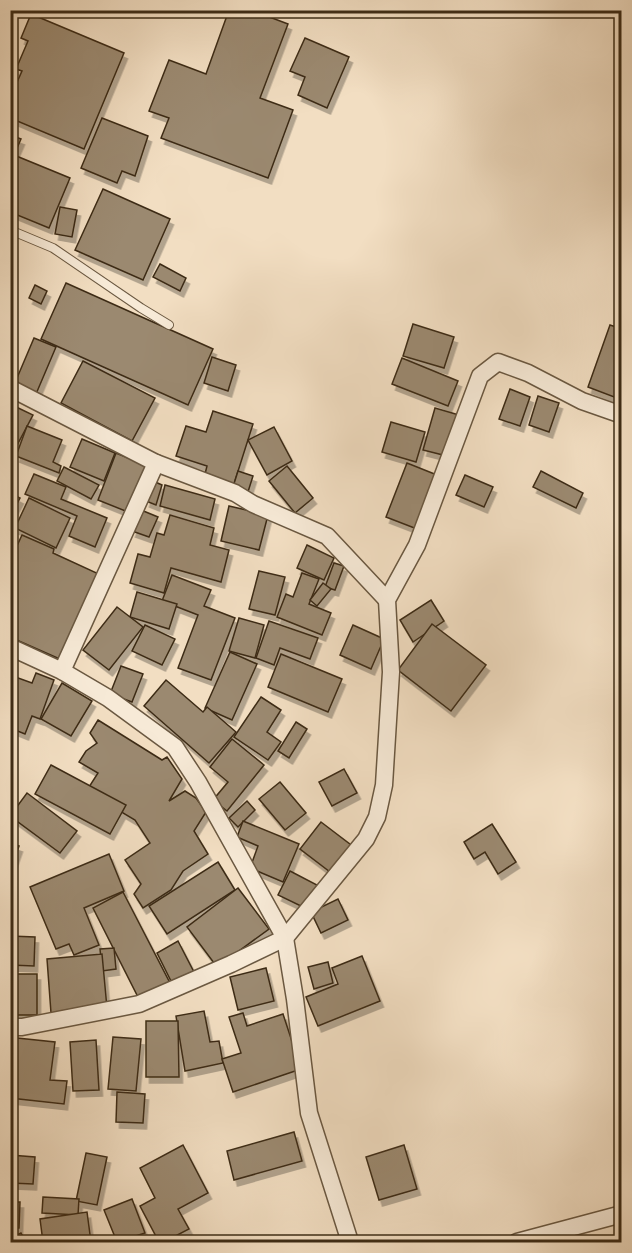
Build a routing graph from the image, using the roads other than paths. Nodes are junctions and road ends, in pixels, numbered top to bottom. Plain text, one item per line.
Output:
1 (10, 230) edge
2 (169, 325) dead end
3 (10, 388) edge
4 (621, 415) edge
5 (156, 463) junction
6 (387, 600) junction
7 (10, 647) edge
8 (62, 671) junction
9 (285, 938) junction
10 (10, 1027) edge
11 (621, 1214) edge
12 (350, 1242) edge
13 (517, 1242) edge

1 - 2 lane
3 - 5 street
4 - 6 street
5 - 6 street
5 - 8 street
6 - 9 street
7 - 8 street
8 - 9 street
9 - 10 street
9 - 12 street
11 - 13 street

